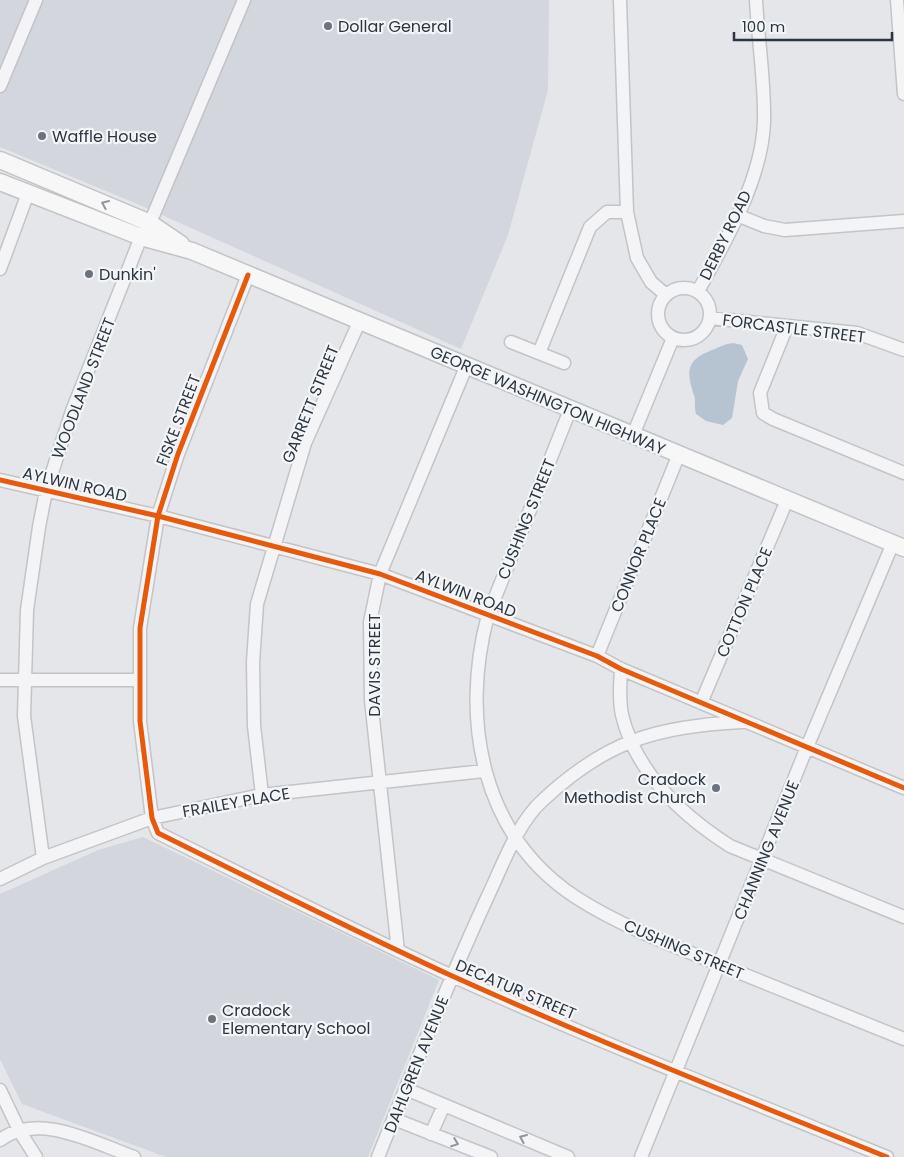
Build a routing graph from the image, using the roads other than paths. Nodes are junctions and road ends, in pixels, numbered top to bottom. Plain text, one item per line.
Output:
1 (36, 0) edge
2 (244, 0) edge
3 (620, 0) edge
4 (756, 0) edge
5 (897, 0) edge
6 (0, 86) edge
7 (904, 94) edge
8 (0, 160) edge
9 (0, 182) edge
10 (28, 194) junction
11 (627, 212) junction
12 (737, 215) junction
13 (904, 221) edge
14 (150, 223) junction
15 (141, 237) junction
16 (192, 251) junction
17 (0, 269) edge
18 (248, 275) junction
19 (698, 291) junction
20 (666, 295) junction
21 (710, 318) junction
22 (360, 320) junction
23 (787, 326) junction
24 (673, 338) junction
25 (511, 342) dead end
26 (904, 350) edge
27 (539, 353) junction
28 (564, 363) dead end
29 (466, 367) junction
30 (570, 410) junction
31 (634, 435) junction
32 (679, 454) junction
33 (904, 473) edge
34 (0, 480) edge
35 (46, 491) junction
36 (787, 500) junction
37 (158, 516) junction
38 (273, 545) junction
39 (899, 545) edge
40 (380, 574) junction
41 (488, 615) junction
42 (597, 656) junction
43 (621, 669) junction
44 (0, 680) edge
45 (25, 680) junction
46 (140, 680) junction
47 (701, 703) junction
48 (747, 722) junction
49 (631, 740) junction
50 (807, 747) junction
51 (484, 771) junction
52 (380, 782) junction
53 (904, 788) edge
54 (262, 795) junction
55 (152, 818) junction
56 (515, 837) junction
57 (43, 858) junction
58 (763, 859) junction
59 (0, 880) edge
60 (904, 917) edge
61 (398, 950) junction
62 (721, 965) junction
63 (452, 976) junction
64 (904, 1039) edge
65 (676, 1072) junction
66 (406, 1089) junction
67 (0, 1090) edge
68 (444, 1105) junction
69 (394, 1119) junction
70 (20, 1132) junction
71 (431, 1134) junction
72 (0, 1140) edge
73 (36, 1157) edge
74 (134, 1157) edge
75 (378, 1157) edge
76 (491, 1157) edge
77 (568, 1157) edge
78 (641, 1157) edge
79 (887, 1157) edge

1 - 6 street
2 - 14 street, WOODLAND STREET
3 - 11 street
4 - 12 street, DERBY ROAD
5 - 7 street
14 -> 8 main road, GEORGE WASHINGTON HIGHWAY
9 - 10 main road, GEORGE WASHINGTON HIGHWAY
10 - 15 main road, GEORGE WASHINGTON HIGHWAY
10 - 17 street
11 - 20 street
11 - 27 street
12 - 13 street
12 - 19 street, DERBY ROAD
14 - 15 street, WOODLAND STREET
14 - 16 main road, GEORGE WASHINGTON HIGHWAY
15 - 16 main road, GEORGE WASHINGTON HIGHWAY
15 - 35 street, WOODLAND STREET
16 - 18 main road, GEORGE WASHINGTON HIGHWAY
18 - 22 main road, GEORGE WASHINGTON HIGHWAY
18 - 37 street, FISKE STREET
19 - 20 street, DERBY ROAD
19 - 21 street, DERBY ROAD
20 - 24 street
21 - 23 street, FORCASTLE STREET
21 - 24 street
22 - 29 main road, GEORGE WASHINGTON HIGHWAY
22 - 38 street, GARRETT STREET
23 - 26 street, FORCASTLE STREET
23 - 33 street
24 - 31 street
25 - 27 street
27 - 28 street
29 - 30 main road, GEORGE WASHINGTON HIGHWAY
29 - 40 street, DAVIS STREET
30 - 31 main road, GEORGE WASHINGTON HIGHWAY
30 - 41 street, CUSHING STREET
31 - 32 main road, GEORGE WASHINGTON HIGHWAY
32 - 36 main road, GEORGE WASHINGTON HIGHWAY
32 - 42 street, CONNOR PLACE
34 - 35 street, AYLWIN ROAD
35 - 37 street, AYLWIN ROAD
35 - 45 street, WOODLAND STREET
36 - 39 main road, GEORGE WASHINGTON HIGHWAY
36 - 47 street, COTTON PLACE
37 - 38 street, AYLWIN ROAD
37 - 46 street, FISKE STREET
38 - 40 street, AYLWIN ROAD
38 - 54 street, GARRETT STREET
39 - 50 street, CHANNING AVENUE
40 - 41 street, AYLWIN ROAD
40 - 52 street, DAVIS STREET
41 - 42 street, AYLWIN ROAD
41 - 51 street, CUSHING STREET
42 - 43 street, AYLWIN ROAD
43 - 47 street, AYLWIN ROAD
43 - 49 street
44 - 45 street
45 - 46 street
45 - 57 street, WOODLAND STREET
46 - 55 street, FISKE STREET
47 - 48 street, AYLWIN ROAD
48 - 49 street, DAHLGREN AVENUE
48 - 50 street, AYLWIN ROAD
49 - 56 street, DAHLGREN AVENUE
49 - 58 street
50 - 53 street, AYLWIN ROAD
50 - 58 street, CHANNING AVENUE
51 - 52 street, FRAILEY PLACE
51 - 56 street, CUSHING STREET
52 - 54 street, FRAILEY PLACE
52 - 61 street, DAVIS STREET
54 - 55 street, FRAILEY PLACE
55 - 57 street, FRAILEY PLACE
55 - 61 street, DECATUR STREET
56 - 62 street, CUSHING STREET
56 - 63 street, DAHLGREN AVENUE
57 - 59 street, FRAILEY PLACE
58 - 60 street
58 - 62 street, CHANNING AVENUE
61 - 63 street, DECATUR STREET
62 - 64 street, CUSHING STREET
62 - 65 street, CHANNING AVENUE
63 - 65 street, DECATUR STREET
63 - 66 street, DAHLGREN AVENUE
65 - 78 street, CHANNING AVENUE
65 - 79 street, DECATUR STREET
66 - 68 street
66 - 69 street, DAHLGREN AVENUE
67 - 70 street
68 - 71 street
77 -> 68 street
69 - 71 street
69 - 75 street, DAHLGREN AVENUE
70 - 72 street
70 - 73 street
70 - 74 street
71 -> 76 street

